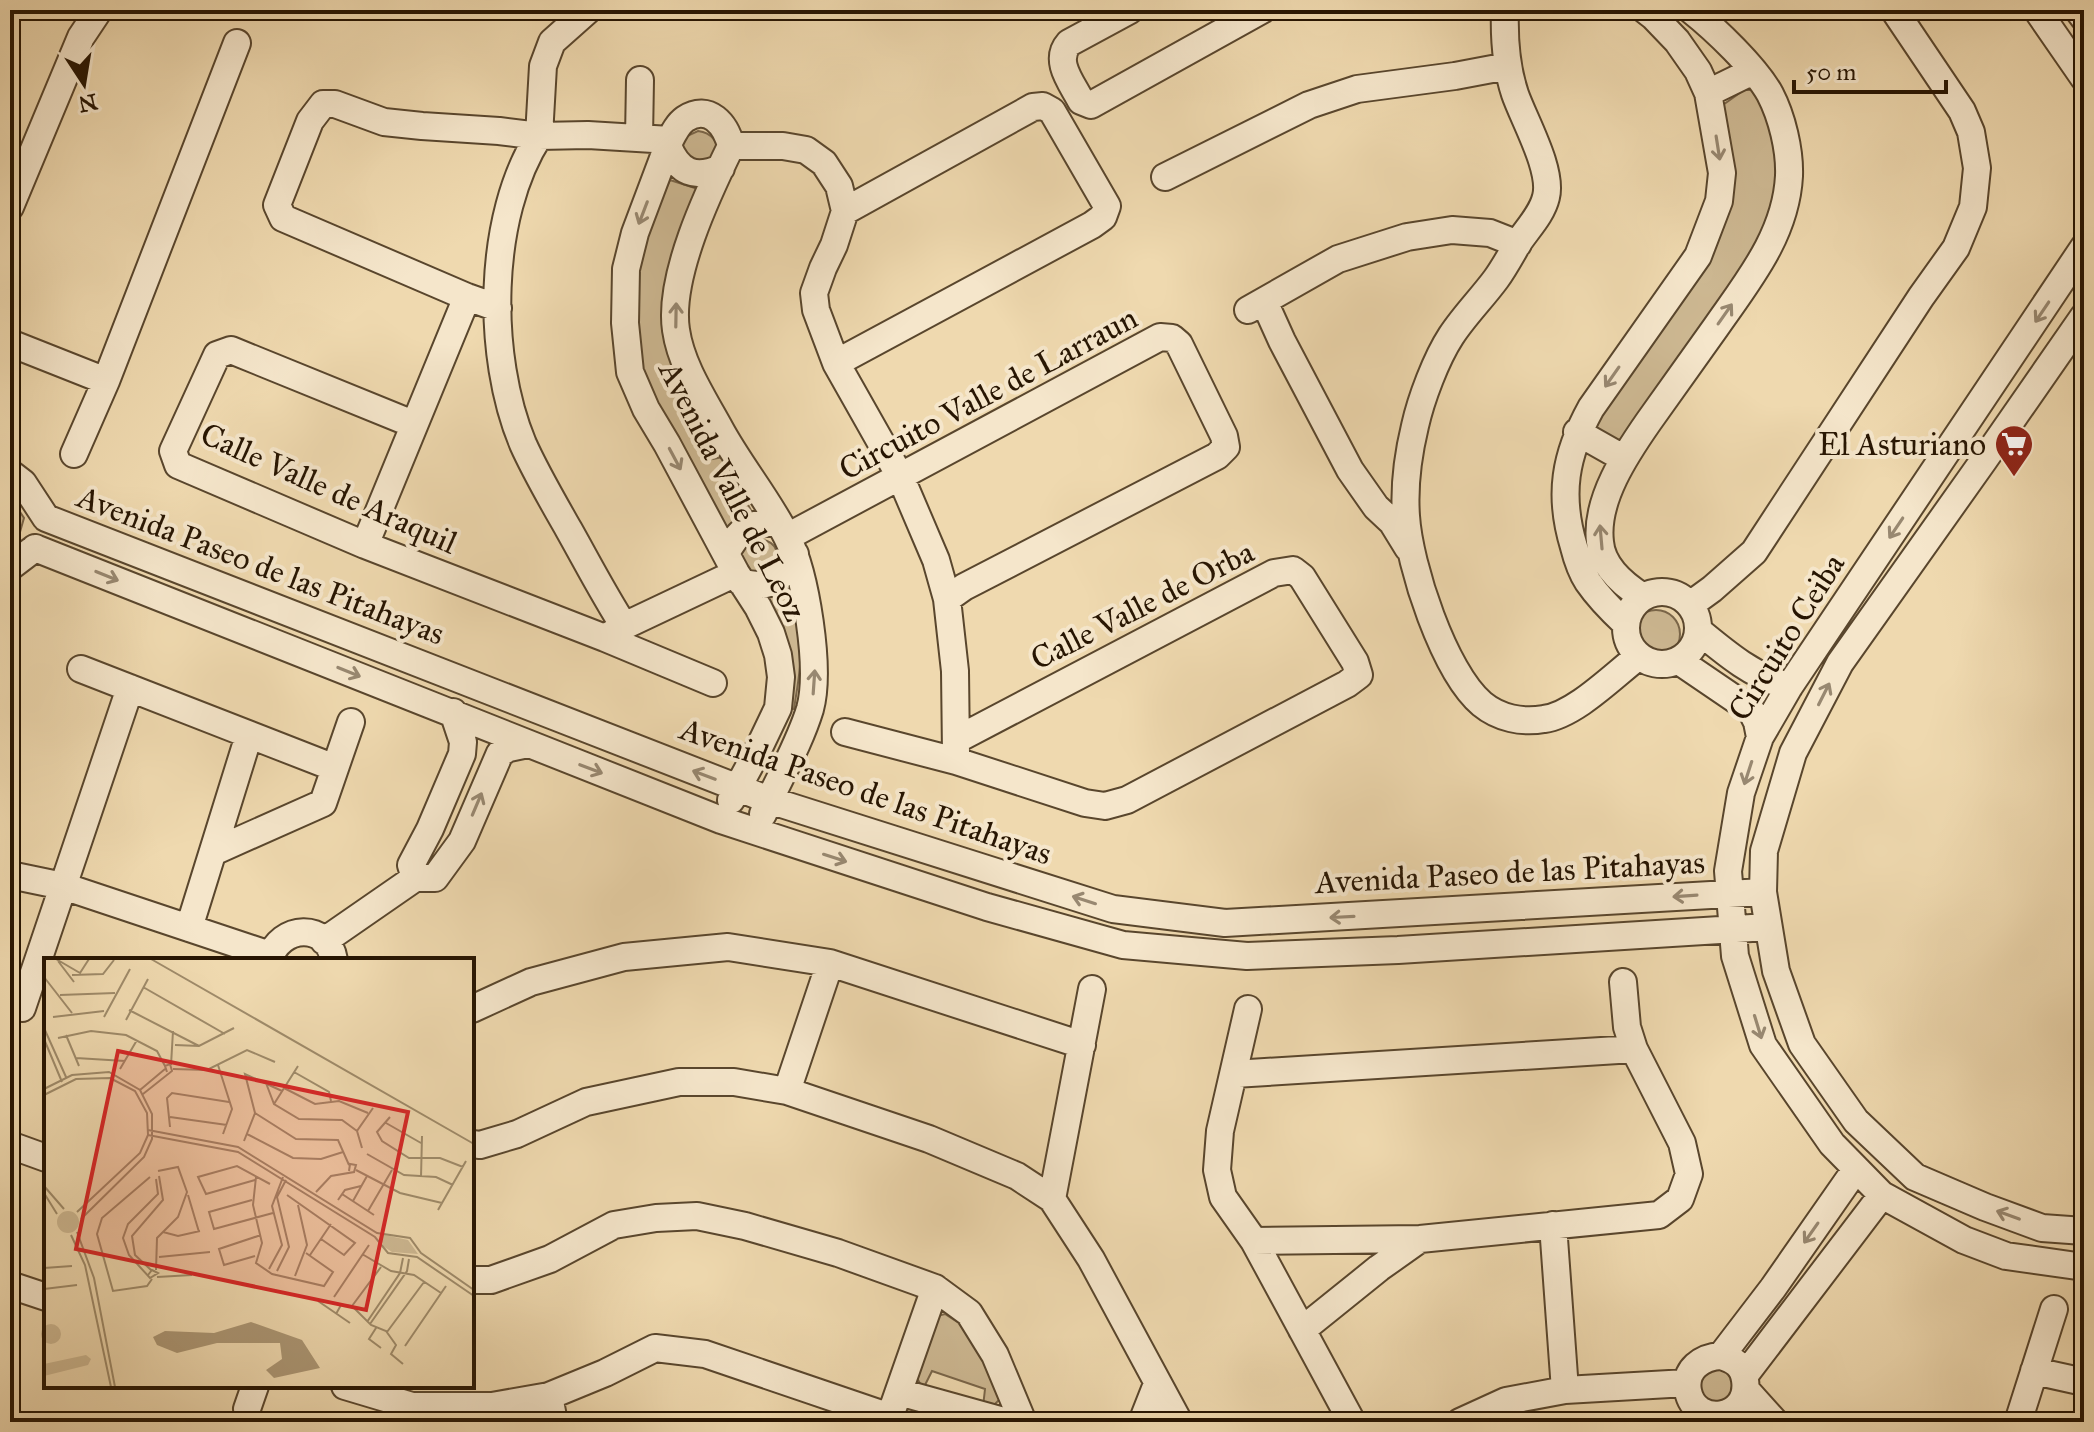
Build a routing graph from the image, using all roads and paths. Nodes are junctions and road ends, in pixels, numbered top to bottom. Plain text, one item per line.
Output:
1 (99, 10) edge
2 (588, 10) edge
3 (1130, 10) edge
4 (1262, 10) edge
5 (1505, 10) edge
6 (1645, 10) edge
7 (1691, 10) edge
8 (1894, 10) edge
9 (2037, 10) edge
10 (2078, 10) edge
11 (2084, 18) edge
12 (237, 43) dead end
13 (1508, 66) junction
14 (1753, 71) junction
15 (2084, 78) edge
16 (640, 80) dead end
17 (1708, 93) junction
18 (539, 136) junction
19 (639, 138) junction
20 (669, 143) junction
21 (726, 157) junction
22 (1165, 177) dead end
23 (10, 207) edge
24 (845, 211) junction
25 (1518, 244) junction
26 (2084, 247) edge
27 (467, 297) junction
28 (498, 308) junction
29 (2084, 316) edge
30 (10, 343) edge
31 (836, 363) junction
32 (106, 381) junction
33 (413, 424) junction
34 (1577, 432) junction
35 (74, 454) dead end
36 (1623, 458) junction
37 (10, 473) edge
38 (901, 478) junction
39 (46, 518) junction
40 (787, 538) junction
41 (365, 545) junction
42 (35, 548) junction
43 (1413, 555) junction
44 (10, 567) edge
45 (734, 570) junction
46 (1643, 597) junction
47 (947, 599) junction
48 (1690, 605) junction
49 (1626, 624) junction
50 (1699, 631) junction
51 (614, 632) junction
52 (1639, 656) junction
53 (1679, 661) junction
54 (81, 669) dead end
55 (713, 683) dead end
56 (1789, 687) junction
57 (130, 688) junction
58 (778, 708) junction
59 (453, 712) junction
60 (351, 722) dead end
61 (805, 722) junction
62 (845, 732) dead end
63 (249, 735) junction
64 (1760, 737) junction
65 (528, 744) junction
66 (956, 750) junction
67 (335, 768) junction
68 (738, 788) junction
69 (769, 800) junction
70 (721, 820) junction
71 (430, 829) junction
72 (755, 832) junction
73 (462, 841) junction
74 (213, 852) junction
75 (11, 873) edge
76 (415, 878) junction
77 (63, 886) junction
78 (1763, 892) junction
79 (1730, 893) junction
80 (1395, 914) junction
81 (1768, 927) junction
82 (189, 928) junction
83 (1733, 930) junction
84 (329, 950) edge
85 (1398, 950) junction
86 (269, 958) edge
87 (830, 963) junction
88 (1623, 982) dead end
89 (1092, 989) dead end
90 (474, 1008) edge
91 (1248, 1009) dead end
92 (26, 1010) edge
93 (1082, 1045) junction
94 (1634, 1049) junction
95 (1234, 1074) junction
96 (787, 1091) junction
97 (474, 1144) edge
98 (10, 1145) edge
99 (44, 1157) edge
100 (1856, 1169) junction
101 (1882, 1195) junction
102 (1052, 1199) junction
103 (1553, 1225) junction
104 (2075, 1230) edge
105 (1420, 1239) junction
106 (1254, 1241) junction
107 (2072, 1266) edge
108 (474, 1280) edge
109 (10, 1285) edge
110 (935, 1288) junction
111 (1773, 1288) junction
112 (44, 1296) edge
113 (1798, 1306) junction
114 (2054, 1309) dead end
115 (1302, 1330) junction
116 (1721, 1356) junction
117 (2034, 1371) junction
118 (1327, 1375) junction
119 (2084, 1382) edge
120 (1687, 1383) junction
121 (1746, 1383) junction
122 (1157, 1384) junction
123 (352, 1388) edge
124 (1565, 1390) junction
125 (899, 1392) junction
126 (551, 1409) edge
127 (1704, 1417) edge
128 (889, 1419) edge
129 (1007, 1422) edge
130 (1023, 1422) edge
131 (1142, 1422) edge
132 (1179, 1422) edge
133 (1332, 1422) edge
134 (1352, 1422) edge
135 (1460, 1422) edge
136 (1775, 1422) edge
137 (2018, 1422) edge

1 - 23 street
2 - 18 street
3 - 4 street
5 - 13 street
6 - 17 street
7 - 14 street
8 - 48 street
9 - 15 street
10 - 11 street
12 - 32 street
13 - 22 street
13 - 25 street
14 - 17 street
36 -> 14 street
16 - 19 street
17 -> 34 street
18 - 19 street
18 - 27 street
18 - 28 street
19 - 20 street
20 - 21 street
20 - 21 street
20 -> 45 street, Avenida Valle de Leoz
21 - 24 street
40 -> 21 street, Avenida Valle de Leoz
24 - 31 street
24 - 31 street
25 - 43 street
25 - 43 street
26 -> 56 street, Circuito Ceiba
27 - 28 street
27 - 33 street
28 - 51 street
78 -> 29 street, Circuito Ceiba
30 - 32 street
31 - 38 street
32 - 35 street
33 - 41 street
33 - 41 street, Calle Valle de Araquil
34 - 36 street
34 - 49 street
46 -> 36 street
37 - 39 street, Avenida Paseo de las Pitahayas
38 - 40 street, Circuito Valle de Larraun
38 - 47 street
38 - 47 street, Circuito Valle de Larraun
39 - 42 street
68 -> 39 street, Avenida Paseo de las Pitahayas
40 - 45 street, Circuito Valle de Larraun
40 - 45 street, Circuito Valle de Larraun
61 -> 40 street, Avenida Valle de Leoz
41 - 51 street, Calle Valle de Araquil
42 - 44 street
42 -> 59 street, Avenida Paseo de las Pitahayas
43 - 52 street
45 - 51 street, Circuito Valle de Larraun
45 - 58 street, Avenida Valle de Leoz
46 - 48 street
46 - 49 street
47 - 66 street
48 - 50 street
49 - 52 street
50 - 53 street
50 - 56 street
51 - 55 street, Calle Valle de Araquil
52 - 53 street
53 - 64 street
54 - 57 street
56 - 64 street, Circuito Ceiba
57 - 63 street
57 - 77 street
58 - 61 street
58 - 68 street, Avenida Valle de Leoz
59 - 65 street, Avenida Paseo de las Pitahayas
59 - 71 street
60 - 67 street
61 - 69 street, Avenida Valle de Leoz
62 - 66 street
63 - 67 street
63 - 74 street
64 -> 79 street, Circuito Ceiba
65 -> 70 street, Avenida Paseo de las Pitahayas
73 -> 65 street
66 - 66 street, Calle Valle de Orba
67 - 74 street
68 - 69 street, Avenida Paseo de las Pitahayas
68 - 70 street, Avenida Valle de Leoz
69 - 72 street, Avenida Valle de Leoz
80 -> 69 street, Avenida Paseo de las Pitahayas
70 - 72 street, Avenida Paseo de las Pitahayas
71 - 73 street
71 - 76 street
72 -> 85 street, Avenida Paseo de las Pitahayas
73 - 76 street
74 - 82 street
75 - 77 street
76 - 84 street
77 - 82 street
77 - 92 street
78 - 79 street, Avenida Paseo de las Pitahayas
78 - 81 street, Circuito Ceiba
79 -> 80 street, Avenida Paseo de las Pitahayas
79 - 83 street, Circuito Ceiba
80 - 85 street
81 - 83 street, Avenida Paseo de las Pitahayas
104 -> 81 street, Circuito Ceiba
82 - 86 street
83 - 85 street, Avenida Paseo de las Pitahayas
83 -> 100 street, Circuito Ceiba
84 - 86 street
87 - 90 street
87 - 93 street
87 - 96 street
88 - 94 street
89 - 93 street
91 - 95 street
93 - 102 street
94 - 95 street
94 - 103 street
95 - 106 street
96 - 97 street
96 - 102 street
98 - 99 street
100 - 101 street, Circuito Ceiba
100 -> 111 street
101 - 107 street, Circuito Ceiba
101 - 113 street
102 - 122 street
103 - 105 street
103 - 124 street
104 - 107 street
105 - 106 street
105 - 115 street
106 - 115 street
108 - 110 street
109 - 112 street
110 - 125 street
110 - 130 street
111 - 113 street
111 - 116 street
113 - 121 street
114 - 117 street
115 - 118 street
116 - 120 street
116 - 121 street
117 - 119 street
117 - 137 street
118 - 133 street
118 - 134 street
120 - 124 street
120 - 127 street
121 - 127 street
121 - 136 street
122 - 131 street
122 - 132 street
123 - 126 street
124 - 135 street
125 - 128 street
125 - 129 street
126 - 128 street

